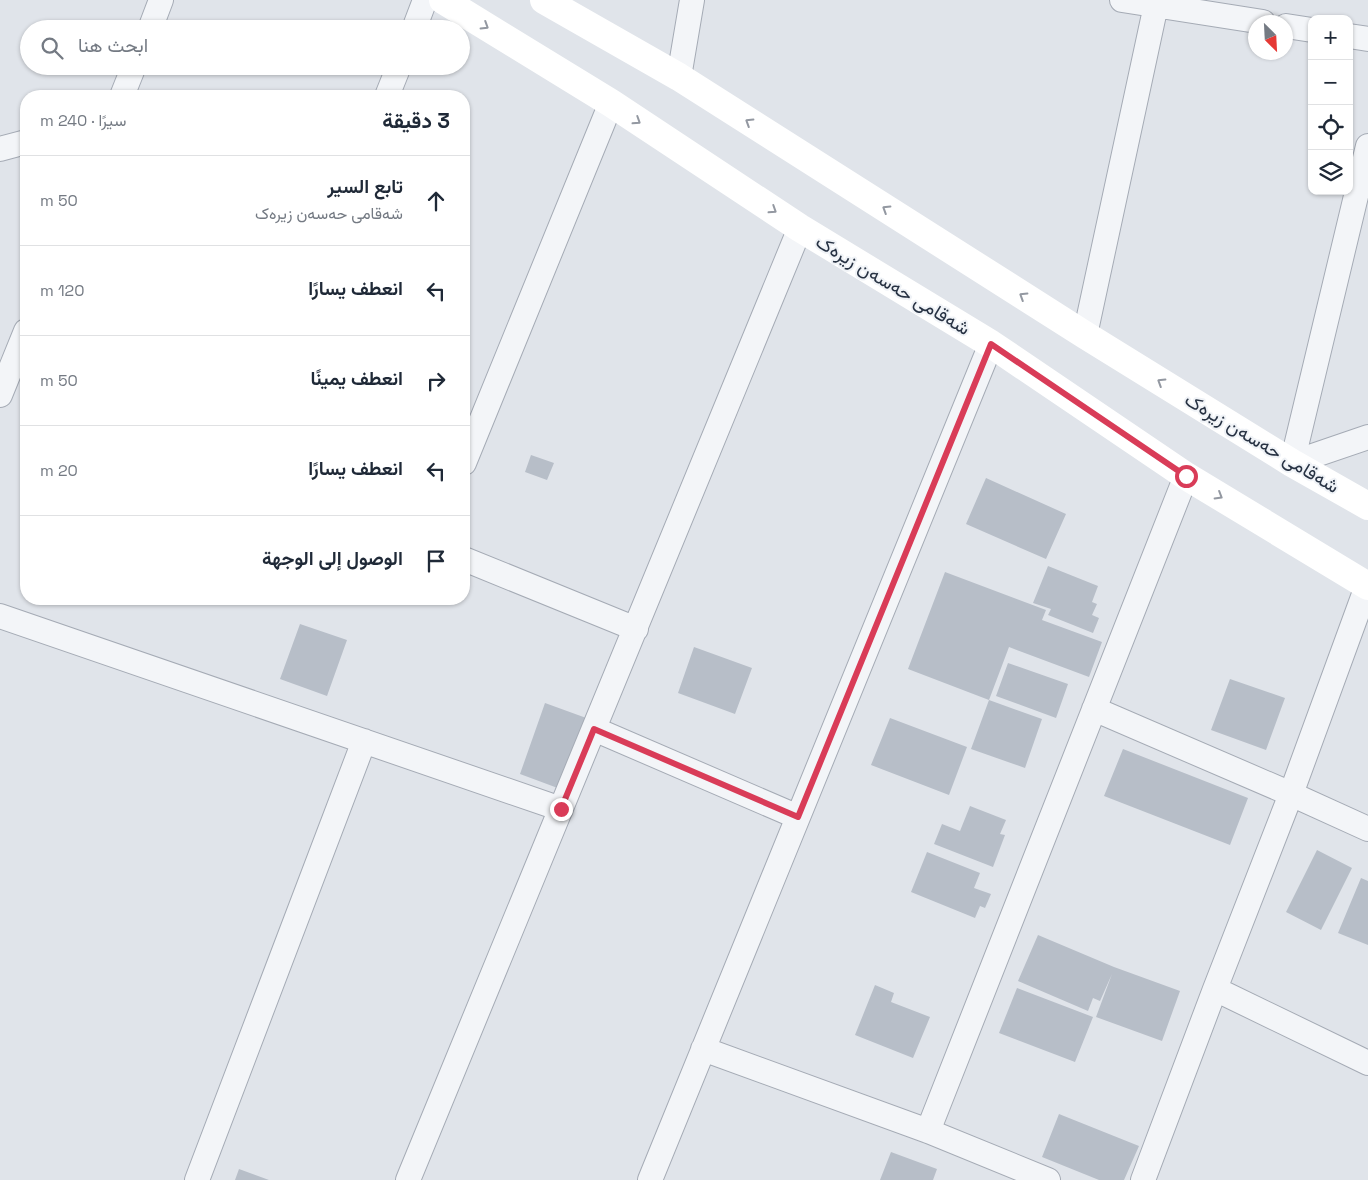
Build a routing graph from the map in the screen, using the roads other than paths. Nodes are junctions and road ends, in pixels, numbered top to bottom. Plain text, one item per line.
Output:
1 (161, 0) edge
2 (425, 0) edge
3 (443, 0) edge
4 (544, 0) edge
5 (692, 0) edge
6 (1122, 0) edge
7 (1156, 6) junction
8 (153, 20) edge
9 (417, 20) edge
10 (1248, 20) edge
11 (1293, 27) edge
12 (1308, 29) edge
13 (1353, 37) edge
14 (1368, 39) edge
15 (130, 75) edge
16 (395, 75) edge
17 (679, 77) junction
18 (124, 90) edge
19 (389, 90) edge
20 (611, 103) junction
21 (20, 144) edge
22 (1368, 146) edge
23 (0, 149) edge
24 (800, 228) junction
25 (1084, 335) junction
26 (991, 344) junction
27 (20, 349) edge
28 (9, 382) edge
29 (1368, 437) edge
30 (470, 448) edge
31 (1292, 463) junction
32 (1186, 476) junction
33 (1368, 506) edge
34 (470, 561) edge
35 (1368, 586) edge
36 (0, 616) edge
37 (636, 629) junction
38 (1094, 709) junction
39 (594, 729) junction
40 (364, 741) junction
41 (1291, 794) junction
42 (561, 809) junction
43 (798, 817) junction
44 (1368, 829) edge
45 (1215, 989) junction
46 (703, 1049) junction
47 (1368, 1063) edge
48 (928, 1131) junction
49 (197, 1180) edge
50 (408, 1180) edge
51 (650, 1180) edge
52 (1048, 1180) edge
53 (1143, 1180) edge

1 - 8 street
2 - 9 street
3 -> 20 main road, شەقامی حەسەن زیرەک
4 - 17 main road, شەقامی حەسەن زیرەک
5 - 17 street
6 - 7 street
7 - 10 street
7 - 25 street
11 - 12 street
13 - 14 street
15 - 18 street
16 - 19 street
25 -> 17 main road, شەقامی حەسەن زیرەک
20 -> 24 main road, شەقامی حەسەن زیرەک
20 - 30 street
21 - 23 street
22 - 31 street
24 - 26 main road, شەقامی حەسەن زیرەک
24 - 37 street
31 -> 25 main road, شەقامی حەسەن زیرەک
26 - 32 main road, شەقامی حەسەن زیرەک
26 - 43 street
27 - 28 street
29 - 31 street
31 - 33 main road, شەقامی حەسەن زیرەک
32 -> 35 main road, شەقامی حەسەن زیرەک
32 - 38 street
34 - 37 street
35 - 41 street
36 - 40 street
37 - 39 street
38 - 41 street
38 - 48 street
39 - 42 street
39 - 43 street
40 - 42 street
40 - 49 street
41 - 44 street
41 - 45 street
42 - 50 street
43 - 46 street
45 - 47 street
45 - 53 street
46 - 48 street
46 - 51 street
48 - 52 street

